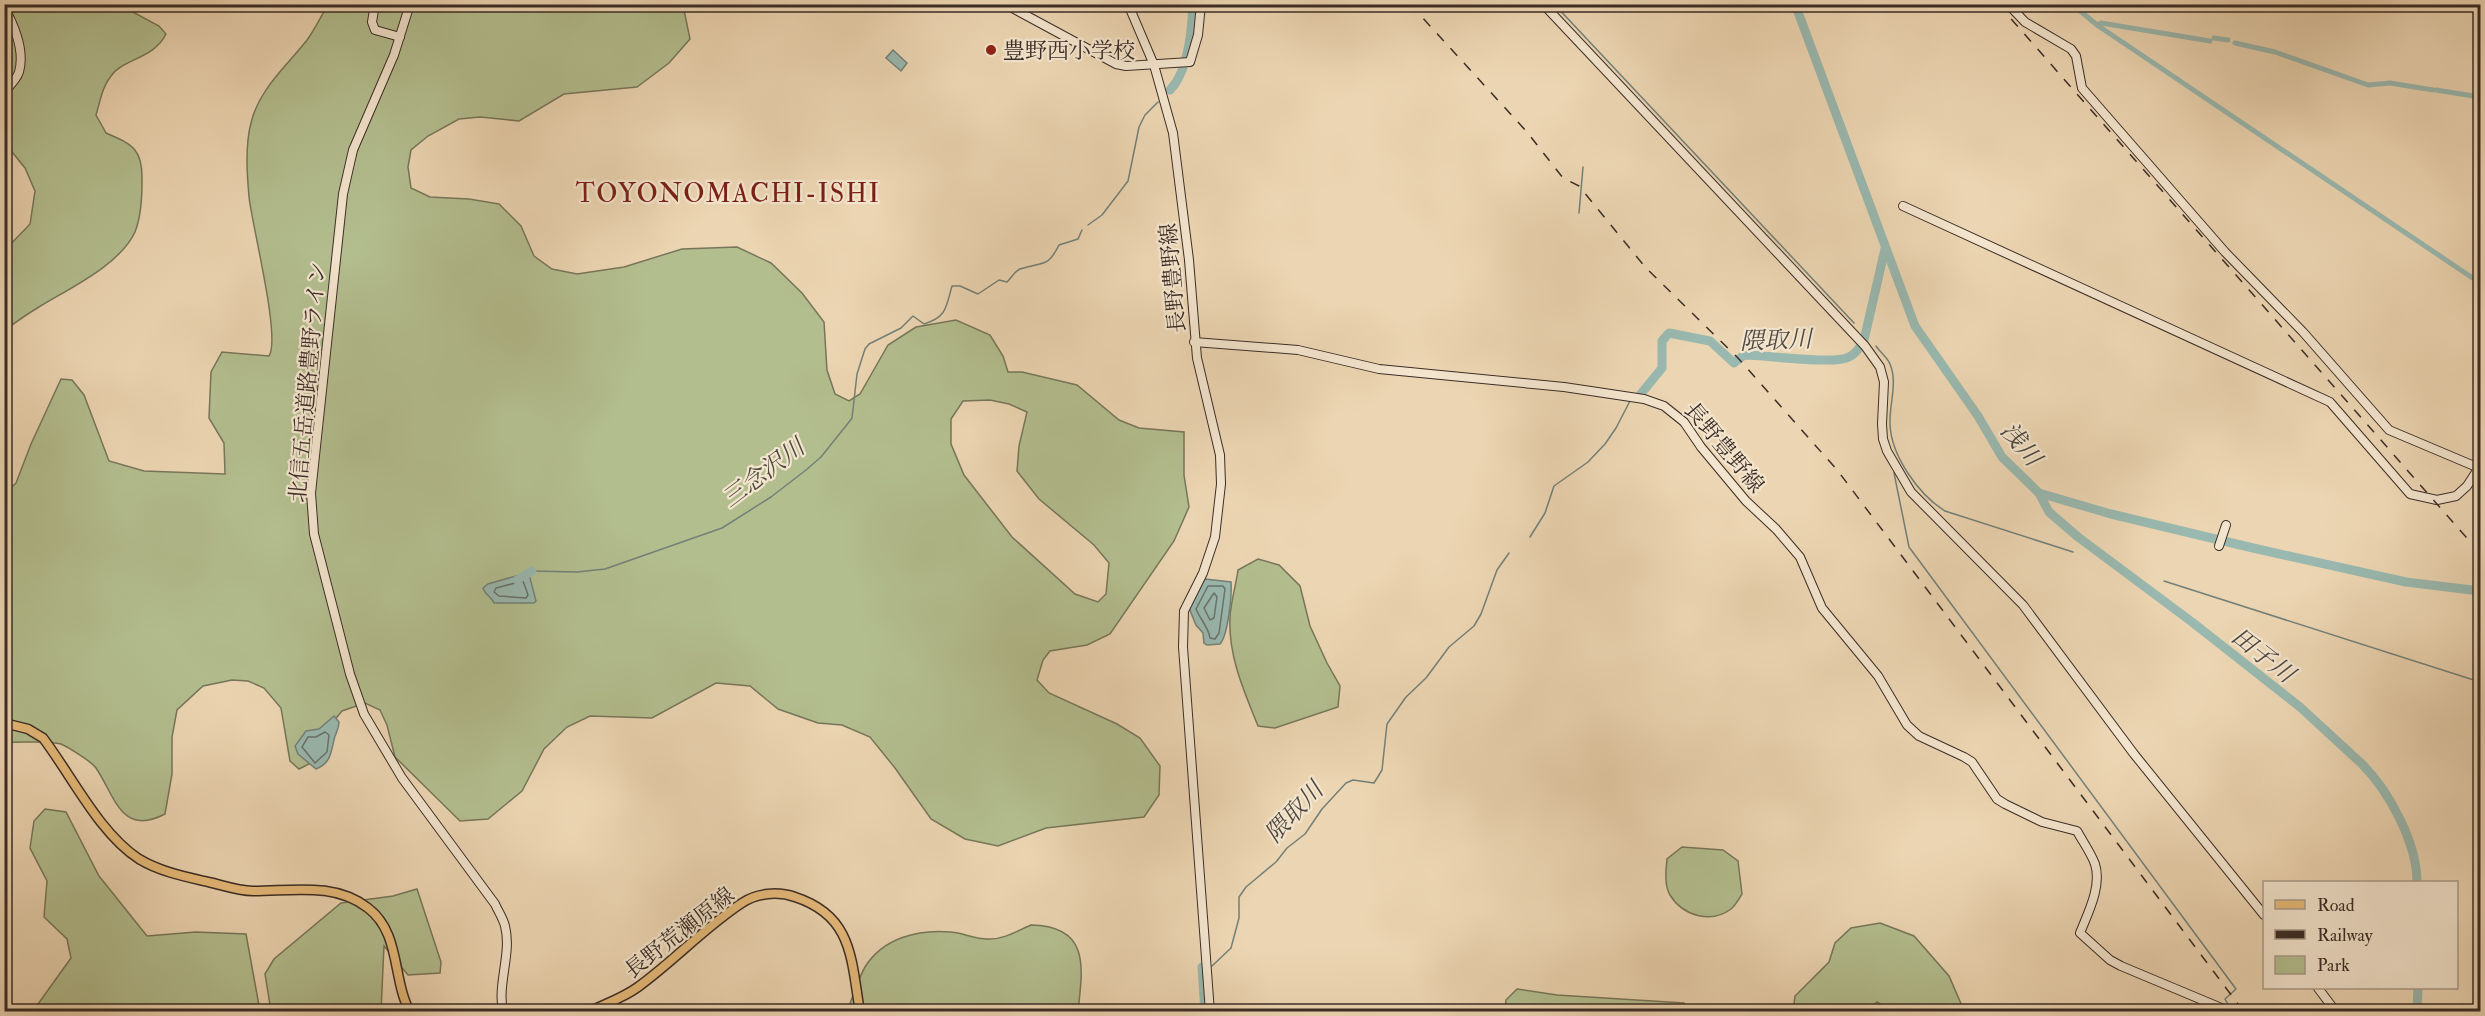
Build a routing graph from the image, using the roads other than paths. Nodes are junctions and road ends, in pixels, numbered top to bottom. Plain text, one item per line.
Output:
1 (375, 4) edge
2 (410, 4) edge
3 (1005, 4) edge
4 (1128, 4) edge
5 (1201, 4) edge
6 (1543, 4) edge
7 (2007, 4) edge
8 (4, 7) edge
9 (400, 36) junction
10 (1154, 65) junction
11 (4, 92) edge
12 (1903, 206) dead end
13 (1194, 342) junction
14 (2480, 467) edge
15 (2225, 525) dead end
16 (2218, 546) dead end
17 (4, 723) edge
18 (2263, 913) edge
19 (2320, 989) edge
20 (410, 1011) edge
21 (503, 1011) edge
22 (588, 1011) edge
23 (860, 1011) edge
24 (1210, 1011) edge
25 (2230, 1011) edge
26 (2336, 1011) edge

1 - 9 street
2 - 9 street, 北信五岳道路豊野ライン
3 - 10 street
4 - 10 street, 長野豊野線
5 - 10 street
6 - 18 street
7 - 14 street
8 - 11 street
9 - 21 street, 北信五岳道路豊野ライン
10 - 13 street, 長野豊野線
12 - 14 street
13 - 24 street
13 - 25 street, 長野豊野線
15 - 16 street
17 - 20 main road
19 - 26 street
22 - 23 main road, 長野荒瀬原線

